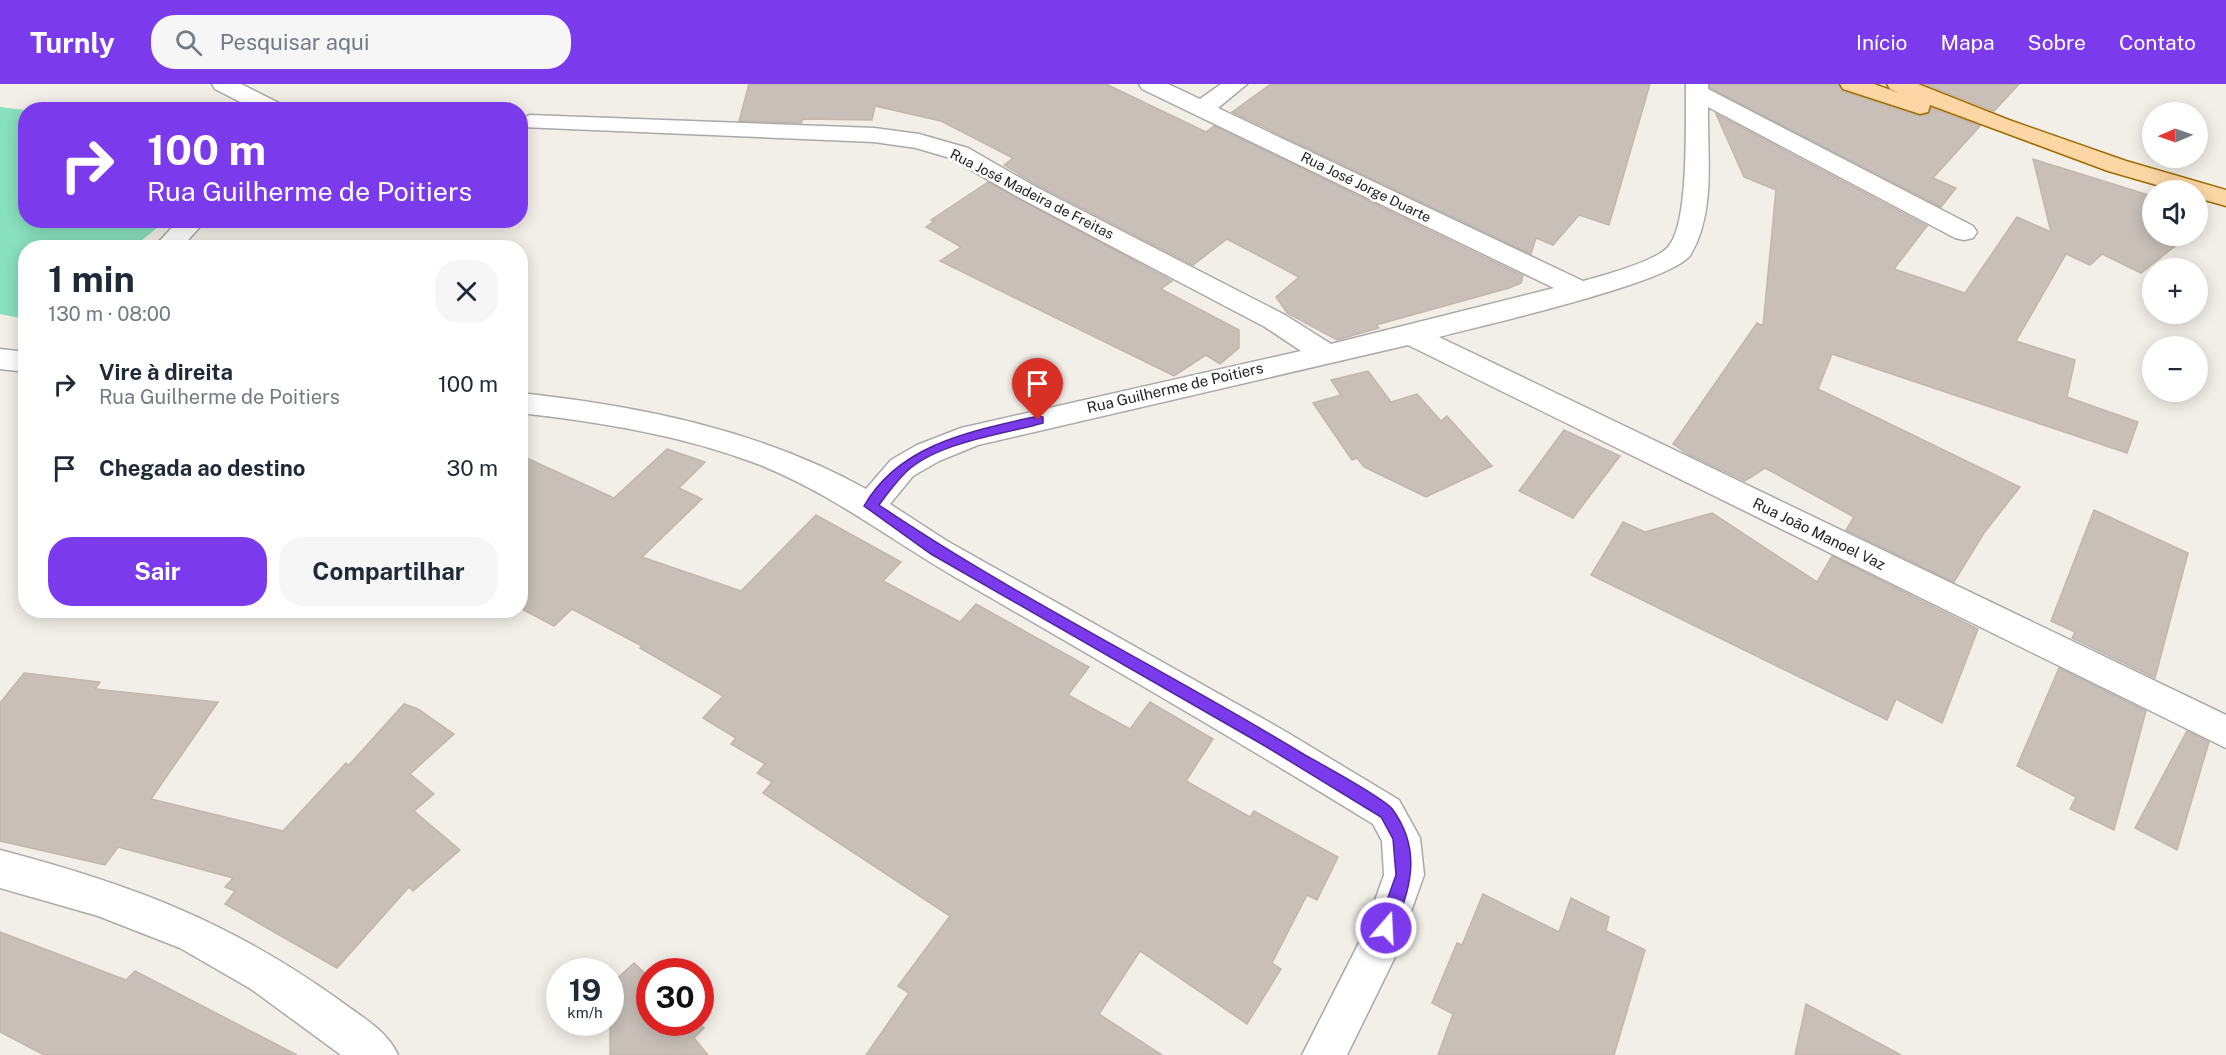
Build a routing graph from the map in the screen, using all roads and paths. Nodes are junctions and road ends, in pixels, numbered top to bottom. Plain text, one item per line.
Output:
1 (223, 84) edge
2 (1150, 84) edge
3 (1236, 84) edge
4 (1851, 84) edge
5 (1898, 84) edge
6 (1925, 84) edge
7 (1697, 88) edge
8 (259, 102) edge
9 (1203, 108) junction
10 (530, 122) dead end
11 (2001, 125) junction
12 (2226, 198) edge
13 (186, 228) edge
14 (1964, 232) dead end
15 (174, 240) edge
16 (1582, 291) junction
17 (1411, 335) junction
18 (1325, 353) junction
19 (0, 359) edge
20 (18, 361) edge
21 (528, 404) edge
22 (870, 506) junction
23 (2226, 732) edge
24 (0, 869) edge
25 (376, 1055) edge
26 (1324, 1055) edge

1 - 8 street
2 - 9 street, Rua José Jorge Duarte
3 - 9 street
4 - 11 main road
5 - 11 main road
6 - 11 main road
7 - 14 street
7 - 16 street, Rua Guilherme de Poitiers
9 - 16 street, Rua José Jorge Duarte
10 - 18 street, Rua José Madeira de Freitas
11 - 12 main road
13 - 15 street
16 - 17 street, Rua Guilherme de Poitiers
17 - 18 street, Rua Guilherme de Poitiers
17 - 23 street, Rua João Manoel Vaz
18 - 22 street, Rua Guilherme de Poitiers
19 - 20 street
21 - 22 street
22 - 26 street
24 - 25 street

